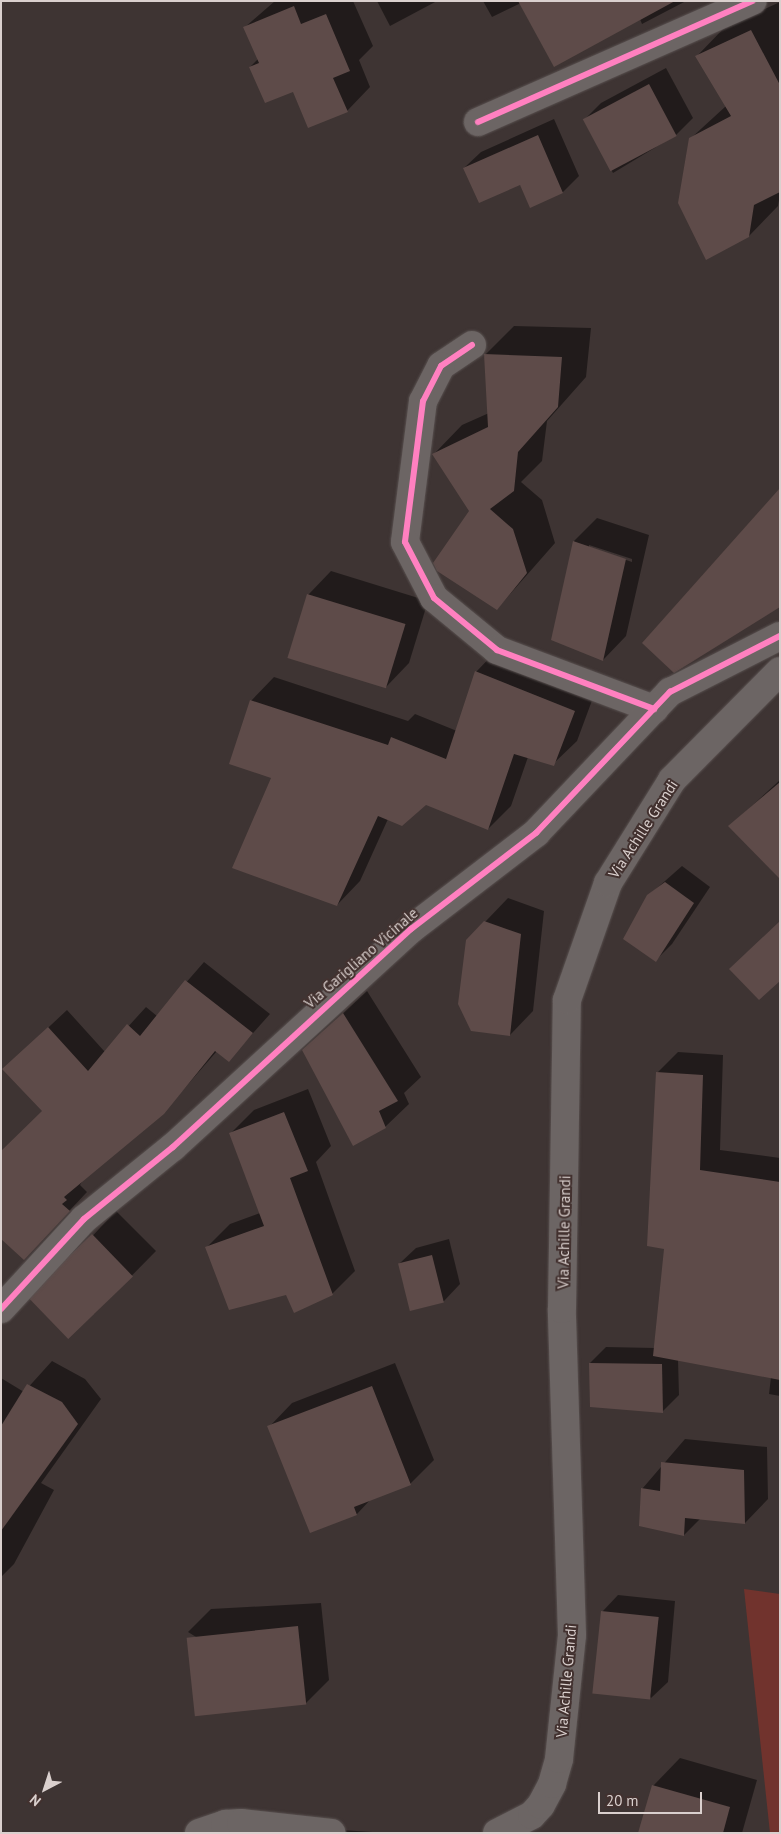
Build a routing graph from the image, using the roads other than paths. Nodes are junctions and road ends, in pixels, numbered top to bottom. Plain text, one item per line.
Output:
1 (752, 1) edge
2 (478, 122) dead end
3 (472, 345) dead end
4 (780, 636) edge
5 (780, 671) edge
6 (654, 709) junction
7 (1, 1309) edge
8 (199, 1833) edge
9 (331, 1833) edge
10 (497, 1833) edge

1 - 2 street
3 - 6 street
4 - 6 street, Via Garigliano Vicinale
5 - 10 street, Via Achille Grandi
6 - 7 street, Via Garigliano Vicinale
8 - 9 street

